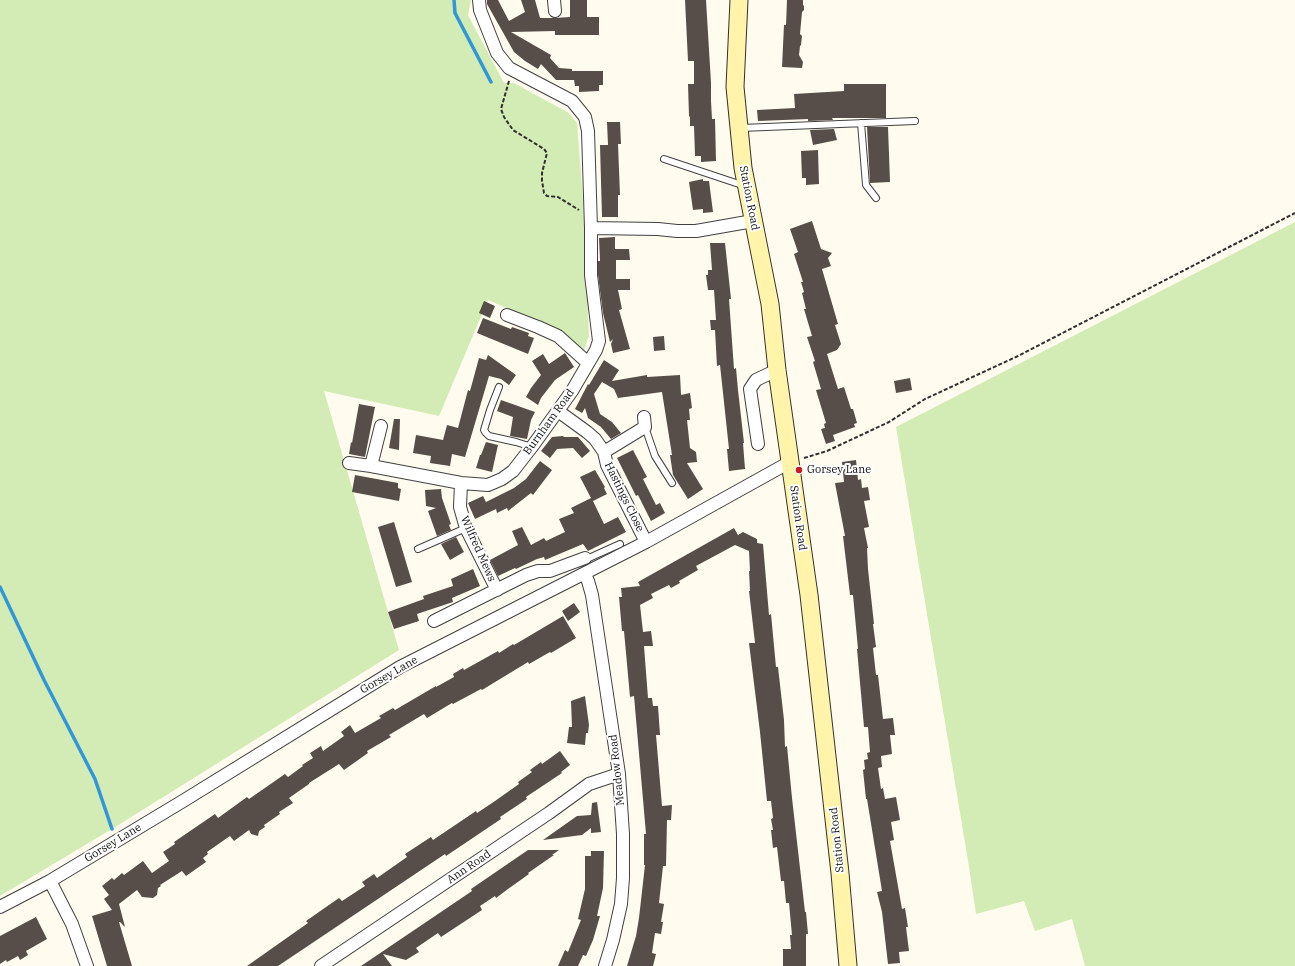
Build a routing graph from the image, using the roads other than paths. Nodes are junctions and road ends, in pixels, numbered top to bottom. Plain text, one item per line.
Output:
1 (478, 0) edge
2 (739, 0) edge
3 (915, 122) dead end
4 (861, 123) junction
5 (740, 128) junction
6 (664, 159) dead end
7 (747, 187) junction
8 (876, 198) dead end
9 (753, 221) junction
10 (591, 228) junction
11 (506, 316) dead end
12 (588, 363) junction
13 (777, 370) junction
14 (499, 387) dead end
15 (558, 411) junction
16 (644, 422) joint
17 (381, 426) dead end
18 (758, 444) dead end
19 (532, 447) junction
20 (604, 452) junction
21 (790, 462) junction
22 (349, 463) dead end
23 (371, 466) junction
24 (461, 483) junction
25 (672, 483) dead end
26 (466, 528) junction
27 (646, 542) junction
28 (620, 544) dead end
29 (418, 549) dead end
30 (585, 558) joint
31 (585, 574) junction
32 (497, 590) junction
33 (434, 621) dead end
34 (619, 774) junction
35 (50, 881) junction
36 (0, 907) edge
37 (87, 966) edge
38 (321, 966) edge
39 (605, 966) edge
40 (848, 966) edge

1 - 10 street, Burnham Road
2 - 5 street, Station Road
3 - 4 lane
4 - 5 lane
4 - 8 lane
5 - 7 street, Station Road
6 - 7 lane
7 - 9 street, Station Road
9 - 10 street
9 - 13 street, Station Road
10 - 12 street, Burnham Road
11 - 12 street
12 - 15 street, Burnham Road
13 - 18 street
13 - 21 street, Station Road
14 - 19 lane
15 - 19 street, Burnham Road
15 - 20 street, Hastings Close
16 - 20 street, Hastings Close
16 - 25 lane
17 - 23 street
19 - 24 street, Burnham Road
20 - 27 street, Hastings Close
21 - 27 street, Gorsey Lane
21 - 40 street, Station Road
22 - 23 street, Burnham Road
23 - 24 street, Burnham Road
24 - 26 street, Wilfred Mews
26 - 29 lane
26 - 32 street, Wilfred Mews
27 - 31 street, Gorsey Lane
28 - 30 lane
30 - 32 street
31 - 34 street, Meadow Road
31 - 35 street, Gorsey Lane
32 - 33 street
34 - 38 street, Ann Road
34 - 39 street, Meadow Road
35 - 36 street, Gorsey Lane
35 - 37 street

